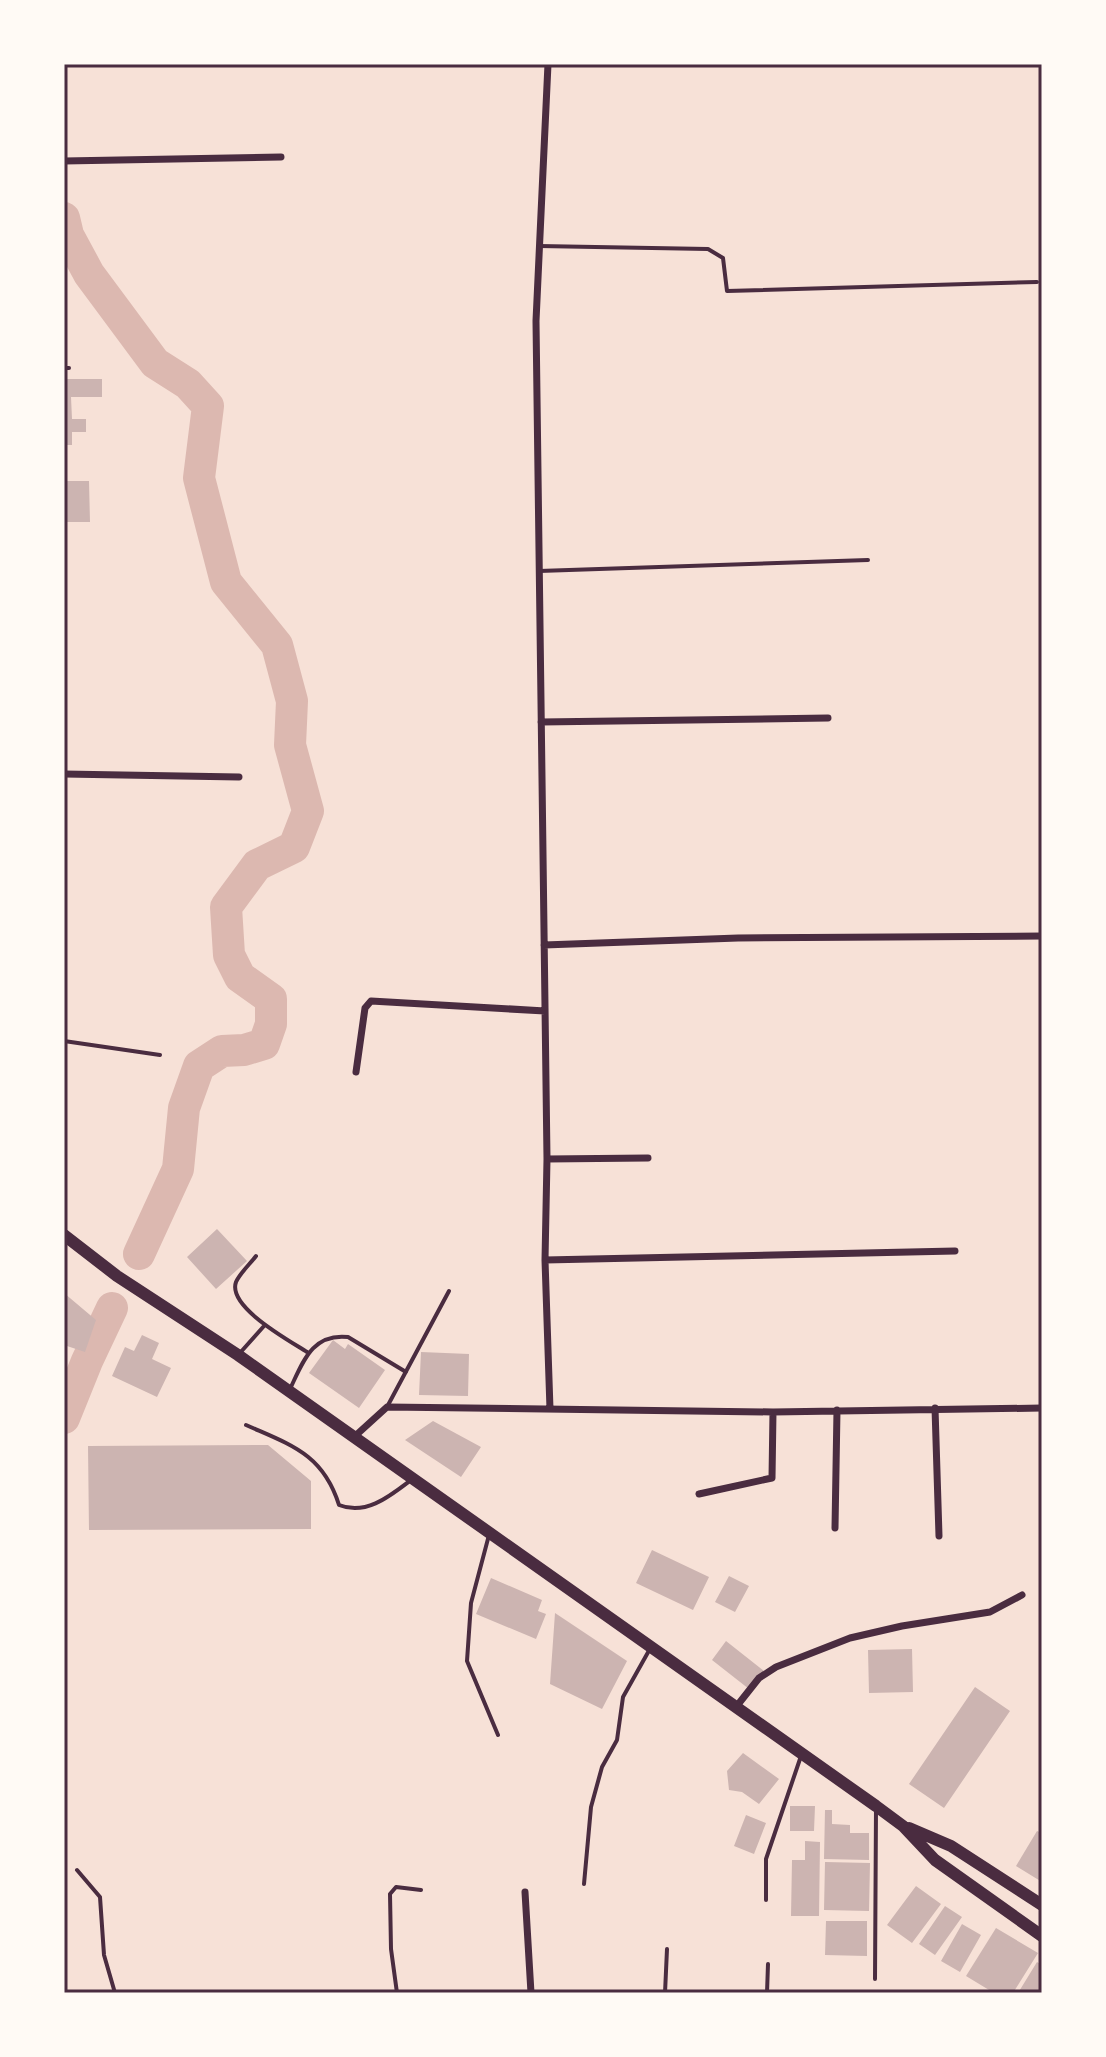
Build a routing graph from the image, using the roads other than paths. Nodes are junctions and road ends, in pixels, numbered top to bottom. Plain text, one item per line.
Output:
1 (548, 64) edge
2 (281, 157) dead end
3 (69, 161) edge
4 (539, 246) junction
5 (1037, 282) dead end
6 (868, 560) dead end
7 (539, 571) junction
8 (828, 718) dead end
9 (541, 722) junction
10 (64, 774) edge
11 (239, 777) dead end
12 (1042, 936) edge
13 (544, 945) junction
14 (545, 1011) junction
15 (64, 1041) edge
16 (160, 1055) dead end
17 (356, 1072) dead end
18 (648, 1158) dead end
19 (547, 1159) junction
20 (64, 1235) edge
21 (955, 1251) dead end
22 (256, 1256) dead end
23 (545, 1260) junction
24 (449, 1291) dead end
25 (264, 1326) junction
26 (307, 1352) junction
27 (238, 1355) junction
28 (406, 1372) junction
29 (289, 1391) junction
30 (387, 1407) junction
31 (935, 1408) junction
32 (1042, 1408) edge
33 (550, 1409) junction
34 (837, 1410) junction
35 (773, 1412) junction
36 (246, 1425) dead end
37 (354, 1437) junction
38 (413, 1478) junction
39 (699, 1494) dead end
40 (835, 1528) dead end
41 (489, 1532) junction
42 (939, 1536) dead end
43 (1022, 1595) dead end
44 (651, 1647) junction
45 (736, 1707) junction
46 (498, 1735) dead end
47 (802, 1754) junction
48 (876, 1806) junction
49 (903, 1826) junction
50 (77, 1870) dead end
51 (584, 1884) dead end
52 (421, 1890) dead end
53 (525, 1892) dead end
54 (766, 1900) dead end
55 (1042, 1905) edge
56 (1042, 1936) edge
57 (667, 1949) dead end
58 (768, 1964) dead end
59 (875, 1979) dead end
60 (115, 1993) edge
61 (397, 1993) edge
62 (531, 1993) edge
63 (665, 1993) edge
64 (767, 1993) edge

1 - 4 street
2 - 3 street
4 - 5 lane
4 - 7 street
6 - 7 lane
7 - 9 street
8 - 9 street
9 - 13 street
10 - 11 street
12 - 13 street
13 - 14 street
14 - 17 street
14 - 19 street
15 - 16 lane
18 - 19 street
19 - 23 street
20 - 27 highway
21 - 23 street
22 - 25 lane
23 - 33 street
24 - 28 lane
25 - 26 lane
25 - 27 lane
26 - 28 lane
26 - 29 lane
27 - 29 highway
28 - 30 lane
29 - 37 highway
30 - 33 street
30 - 37 street
31 - 32 street
31 - 34 street
31 - 42 street
33 - 35 street
34 - 35 street
34 - 40 street
35 - 39 street
36 - 38 lane
37 - 38 highway
38 - 41 highway
41 - 44 highway
41 - 46 lane
43 - 45 street
44 - 45 highway
44 - 51 lane
45 - 47 highway
47 - 48 highway
47 - 54 lane
48 - 49 highway
48 - 59 lane
49 - 55 highway
49 - 56 highway
50 - 60 lane
52 - 61 lane
53 - 62 street
57 - 63 lane
58 - 64 lane

